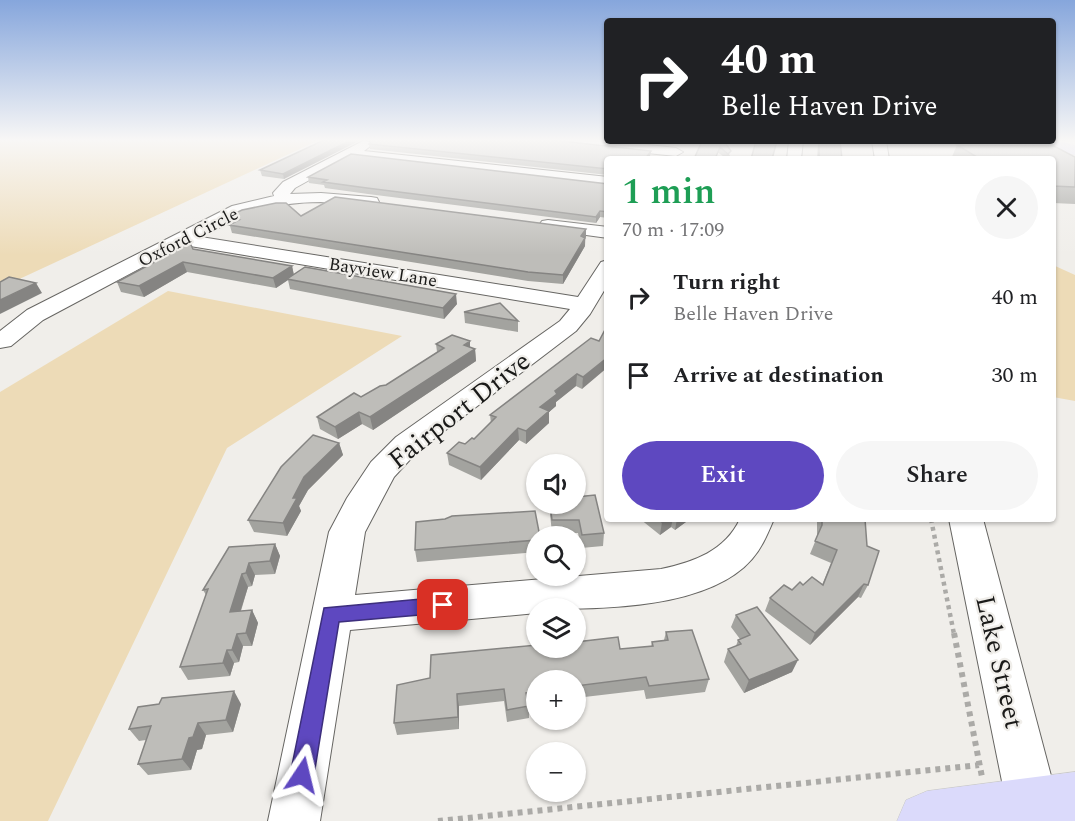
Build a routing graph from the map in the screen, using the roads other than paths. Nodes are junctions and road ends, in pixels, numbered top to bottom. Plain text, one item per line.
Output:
1 (300, 178) edge
2 (575, 178) edge
3 (604, 182) edge
4 (284, 199) junction
5 (391, 204) edge
6 (528, 223) edge
7 (604, 232) edge
8 (181, 239) junction
9 (604, 272) edge
10 (584, 305) junction
11 (2, 341) dead end
12 (756, 522) edge
13 (967, 522) edge
14 (331, 614) junction
15 (1020, 796) edge
16 (294, 821) edge
17 (927, 821) edge

1 - 4 street
2 - 3 street
4 - 5 street, Oxford Circle
4 - 8 street, Oxford Circle
6 - 7 street
8 - 10 street, Bayview Lane
8 - 11 street, Oxford Circle
9 - 10 street, Fairport Drive
10 - 14 street, Fairport Drive
12 - 14 street
13 - 15 street, Lake Street
14 - 16 street, Fairport Drive
15 - 17 main road

